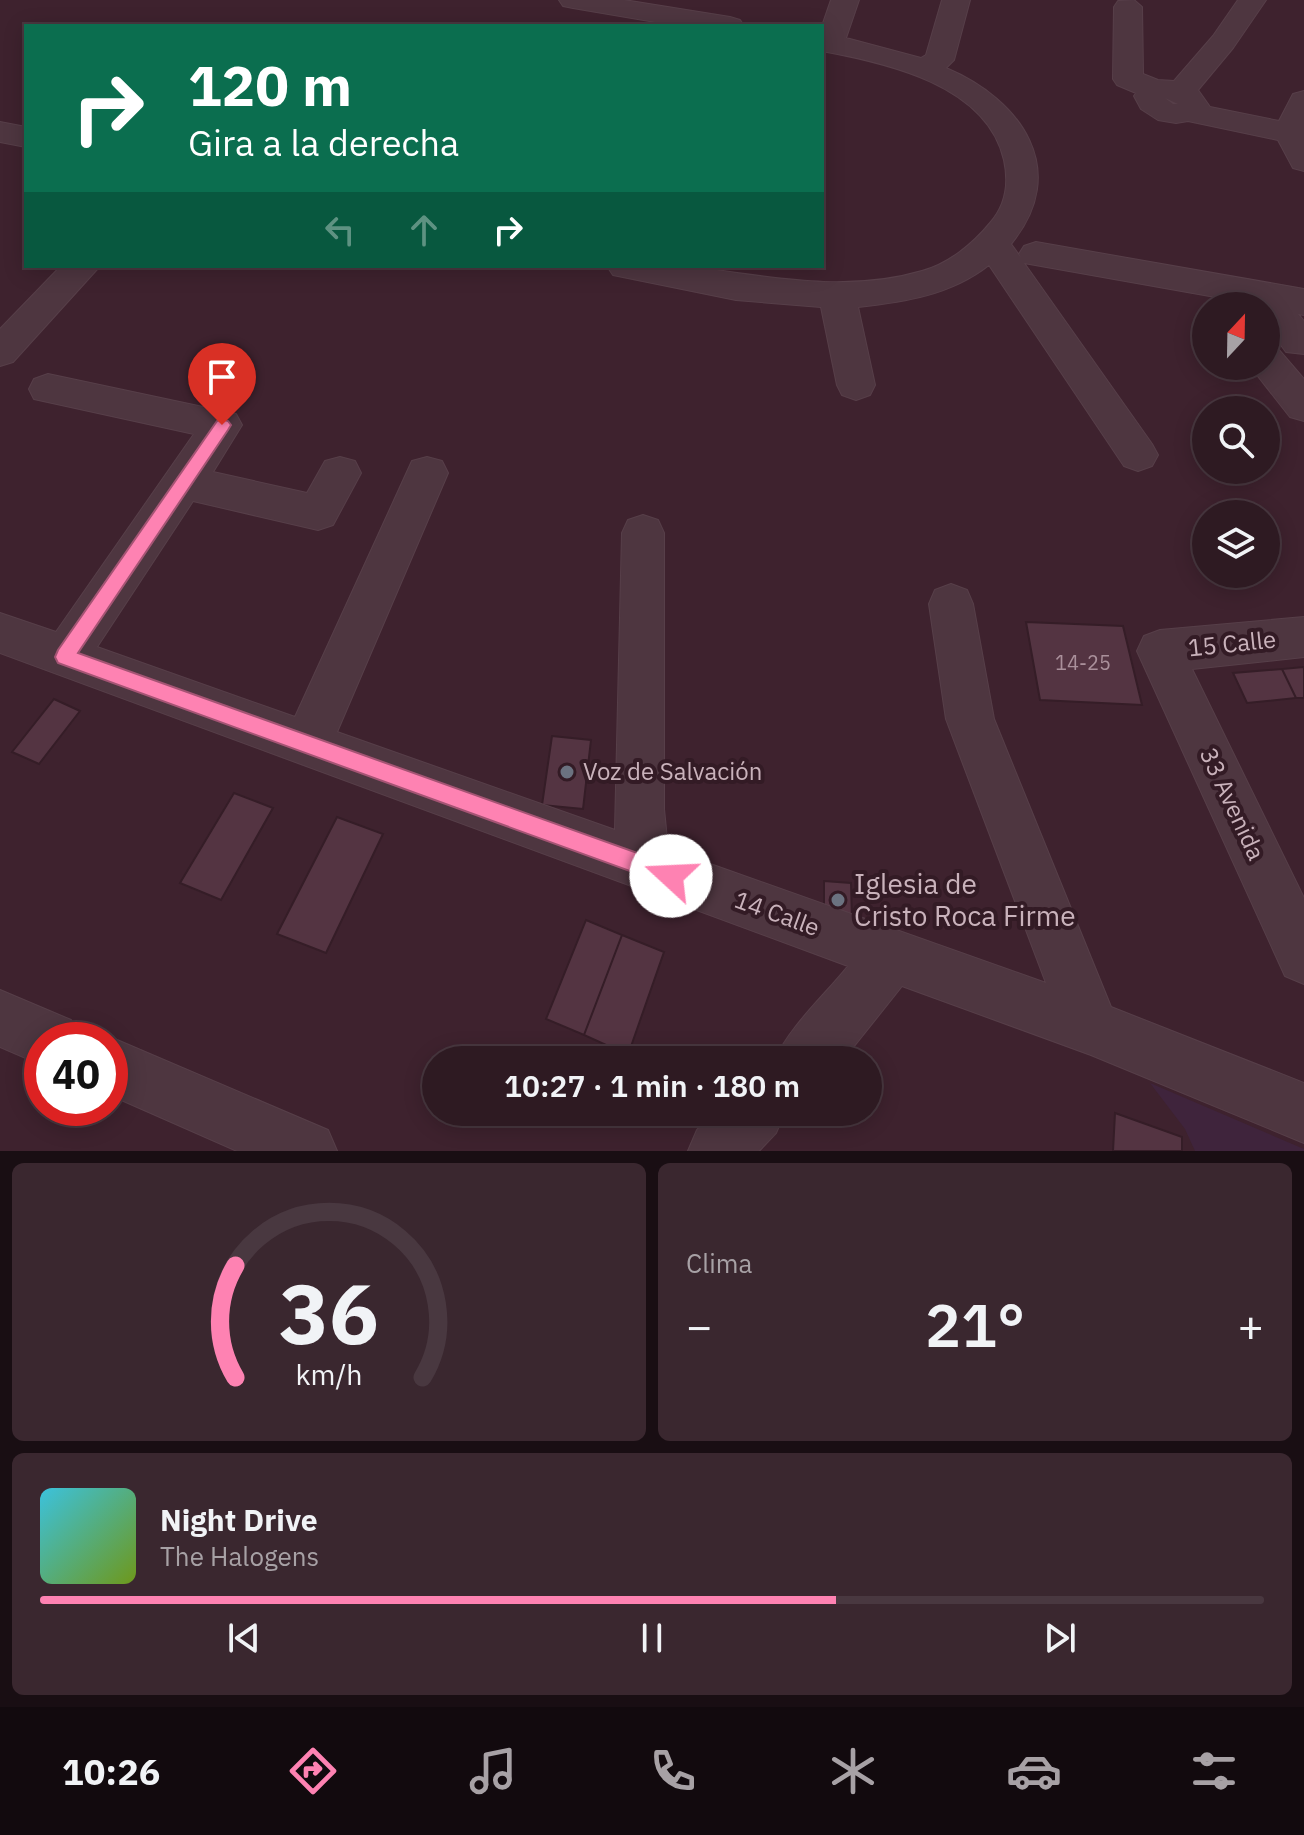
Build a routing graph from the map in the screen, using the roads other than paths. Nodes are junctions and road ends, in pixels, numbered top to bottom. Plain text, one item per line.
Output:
1 (845, 0) edge
2 (956, 0) edge
3 (1252, 0) edge
4 (565, 4) edge
5 (1128, 7) dead end
6 (673, 8) edge
7 (724, 24) edge
8 (826, 42) edge
9 (925, 68) junction
10 (1175, 98) junction
11 (1304, 100) edge
12 (0, 132) edge
13 (24, 137) edge
14 (1297, 147) edge
15 (993, 244) junction
16 (1036, 254) dead end
17 (80, 268) edge
18 (634, 268) edge
19 (1197, 292) edge
20 (837, 295) junction
21 (1280, 298) edge
22 (1304, 302) edge
23 (1282, 351) edge
24 (0, 352) edge
25 (856, 385) dead end
26 (48, 389) dead end
27 (1304, 406) edge
28 (1138, 455) dead end
29 (340, 473) dead end
30 (427, 473) dead end
31 (184, 482) junction
32 (643, 533) dead end
33 (951, 604) dead end
34 (0, 633) edge
35 (1304, 637) edge
36 (1160, 651) joint
37 (65, 657) junction
38 (307, 744) junction
39 (643, 866) junction
40 (891, 955) junction
41 (1304, 957) edge
42 (0, 1018) edge
43 (1091, 1027) junction
44 (24, 1028) edge
45 (817, 1046) edge
46 (128, 1074) edge
47 (1296, 1114) edge
48 (742, 1126) edge
49 (307, 1151) edge
50 (718, 1151) edge

1 - 8 street
2 - 9 street
3 - 10 street
4 - 6 street
5 - 10 street
6 - 7 street
8 - 9 street
9 - 15 street
10 - 14 street
11 - 14 street
12 - 13 street
15 - 20 street
15 - 28 street
16 - 19 street
17 - 24 street
18 - 20 street
20 - 25 street
21 - 22 street
23 - 27 street
26 - 31 street
29 - 31 street
30 - 38 street
31 - 37 street
32 - 39 street
33 - 43 street
34 - 37 street, 14 Calle
35 - 36 street, 15 Calle
36 - 41 street, 33 Avenida
37 - 38 street, 14 Calle
38 - 39 street, 14 Calle
39 - 40 street, 14 Calle
40 - 43 street, 14 Calle
40 - 45 street
42 - 44 street
43 - 47 street, 14 Calle
46 - 49 street
48 - 50 street

